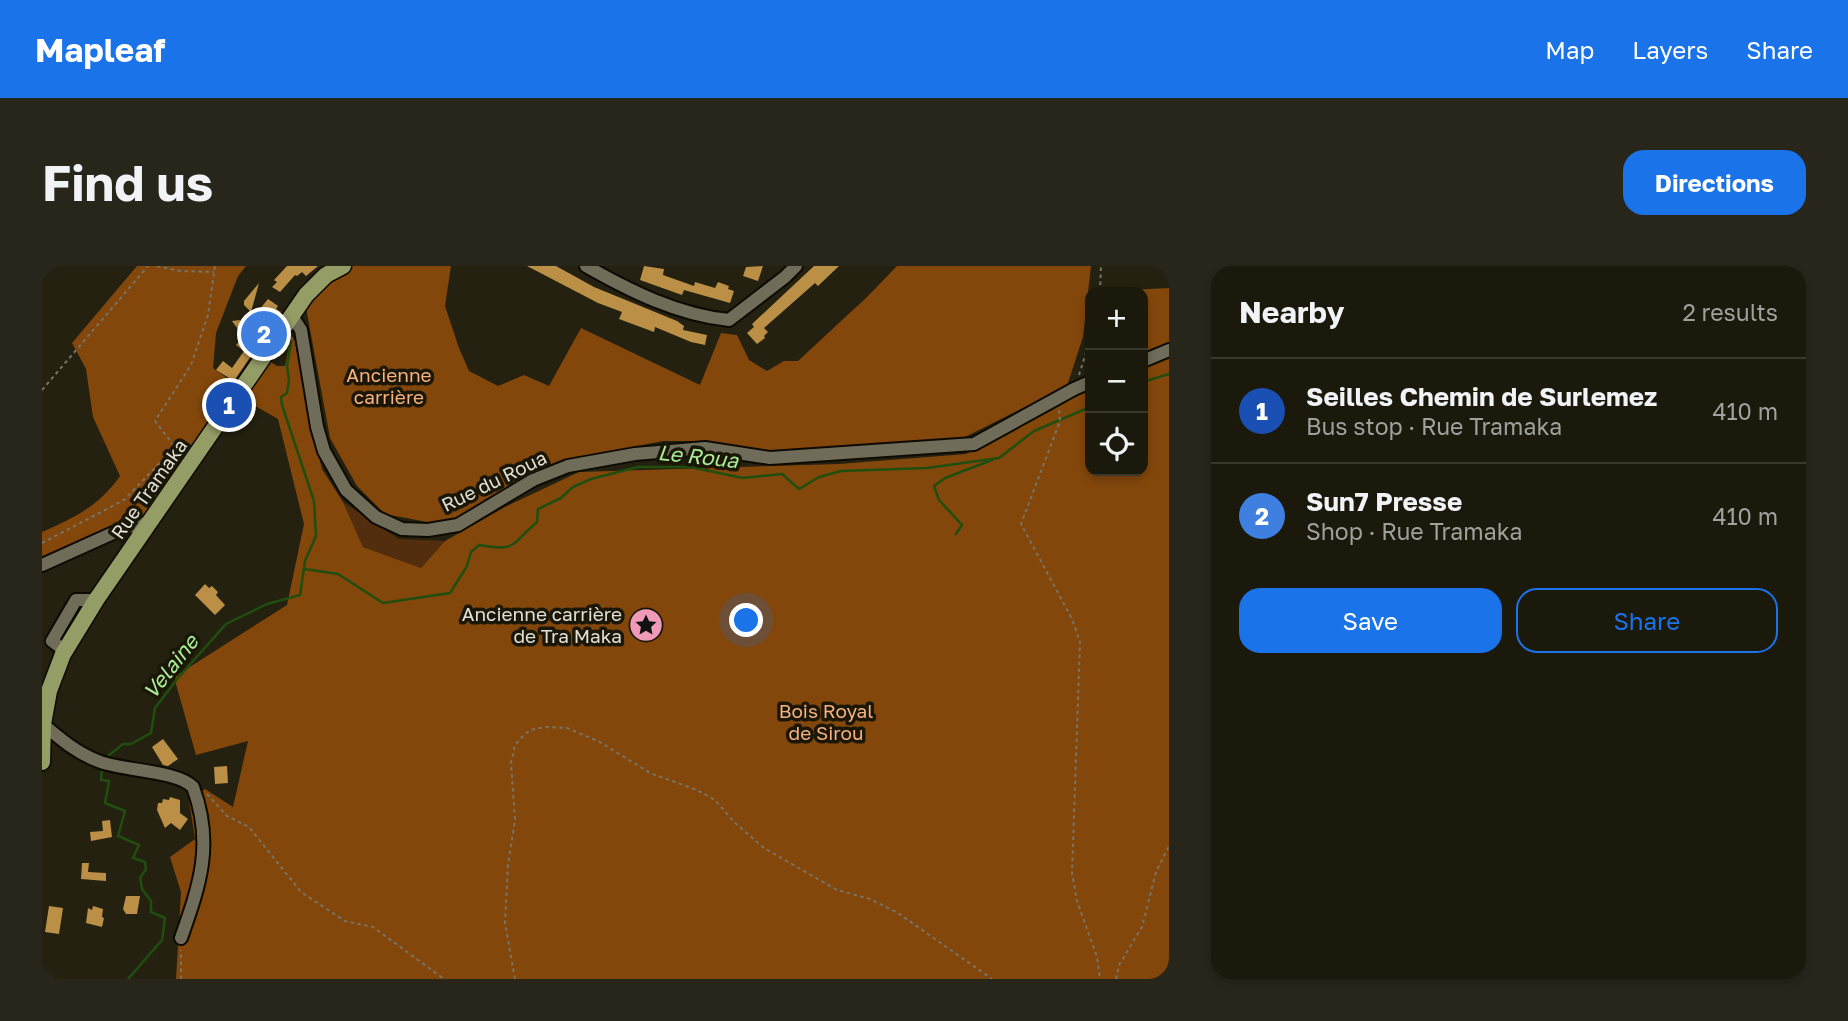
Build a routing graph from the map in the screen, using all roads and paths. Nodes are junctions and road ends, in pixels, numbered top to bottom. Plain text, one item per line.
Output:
1 (148, 266) edge
2 (157, 266) edge
3 (215, 266) edge
4 (343, 266) edge
5 (586, 266) edge
6 (1101, 266) edge
7 (791, 267) edge
8 (215, 272) junction
9 (1100, 287) edge
10 (292, 316) junction
11 (1087, 350) edge
12 (1169, 350) edge
13 (1148, 359) edge
14 (1085, 385) edge
15 (1074, 389) junction
16 (42, 390) edge
17 (1060, 420) dead end
18 (150, 522) junction
19 (42, 543) edge
20 (42, 565) edge
21 (43, 724) edge
22 (42, 762) edge
23 (193, 787) junction
24 (1169, 846) edge
25 (181, 938) joint
26 (181, 979) edge
27 (444, 979) edge
28 (515, 979) edge
29 (992, 979) edge
30 (1100, 979) edge
31 (1116, 979) edge

1 - 16 path
2 - 8 path
3 - 8 path
4 - 10 main road, Rue Tramaka
5 - 7 street
6 - 9 path
8 - 19 path
10 - 15 street, Rue du Roua
10 - 18 main road, Rue Tramaka
11 - 15 path
12 - 13 street
14 - 15 street, Rue du Roua
17 - 30 path
18 - 20 street
18 - 21 main road, Rue Tramaka
21 - 22 main road, Rue Tramaka
21 - 23 street
23 - 25 street
23 - 27 path
24 - 31 path
25 - 26 path
28 - 29 path

